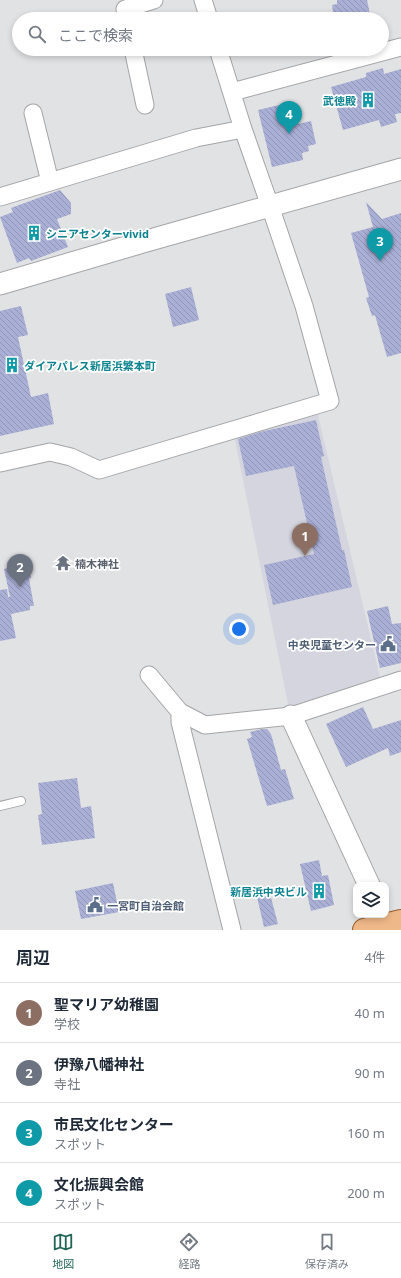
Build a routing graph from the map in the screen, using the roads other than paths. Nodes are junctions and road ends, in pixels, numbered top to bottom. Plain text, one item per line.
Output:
1 (154, 0) edge
2 (203, 0) edge
3 (126, 12) edge
4 (207, 12) edge
5 (401, 47) edge
6 (389, 50) edge
7 (135, 56) edge
8 (220, 56) edge
9 (367, 56) edge
10 (232, 92) junction
11 (145, 104) dead end
12 (33, 113) dead end
13 (243, 129) junction
14 (401, 169) edge
15 (50, 182) junction
16 (0, 197) edge
17 (270, 206) junction
18 (0, 284) edge
19 (0, 463) edge
20 (149, 675) dead end
21 (401, 680) edge
22 (180, 712) junction
23 (292, 716) junction
24 (21, 801) dead end
25 (0, 806) edge
26 (368, 882) edge
27 (391, 920) edge
28 (232, 930) edge
29 (364, 930) edge

1 - 3 street
2 - 4 street
5 - 6 street
7 - 11 street
8 - 10 street
9 - 10 street
10 - 13 street
12 - 15 street
13 - 15 street
13 - 17 street
14 - 17 street
15 - 16 street
17 - 18 street
17 - 19 street
20 - 22 street
21 - 23 street
22 - 23 street
22 - 28 street
23 - 26 street
24 - 25 lane
27 - 29 main road

